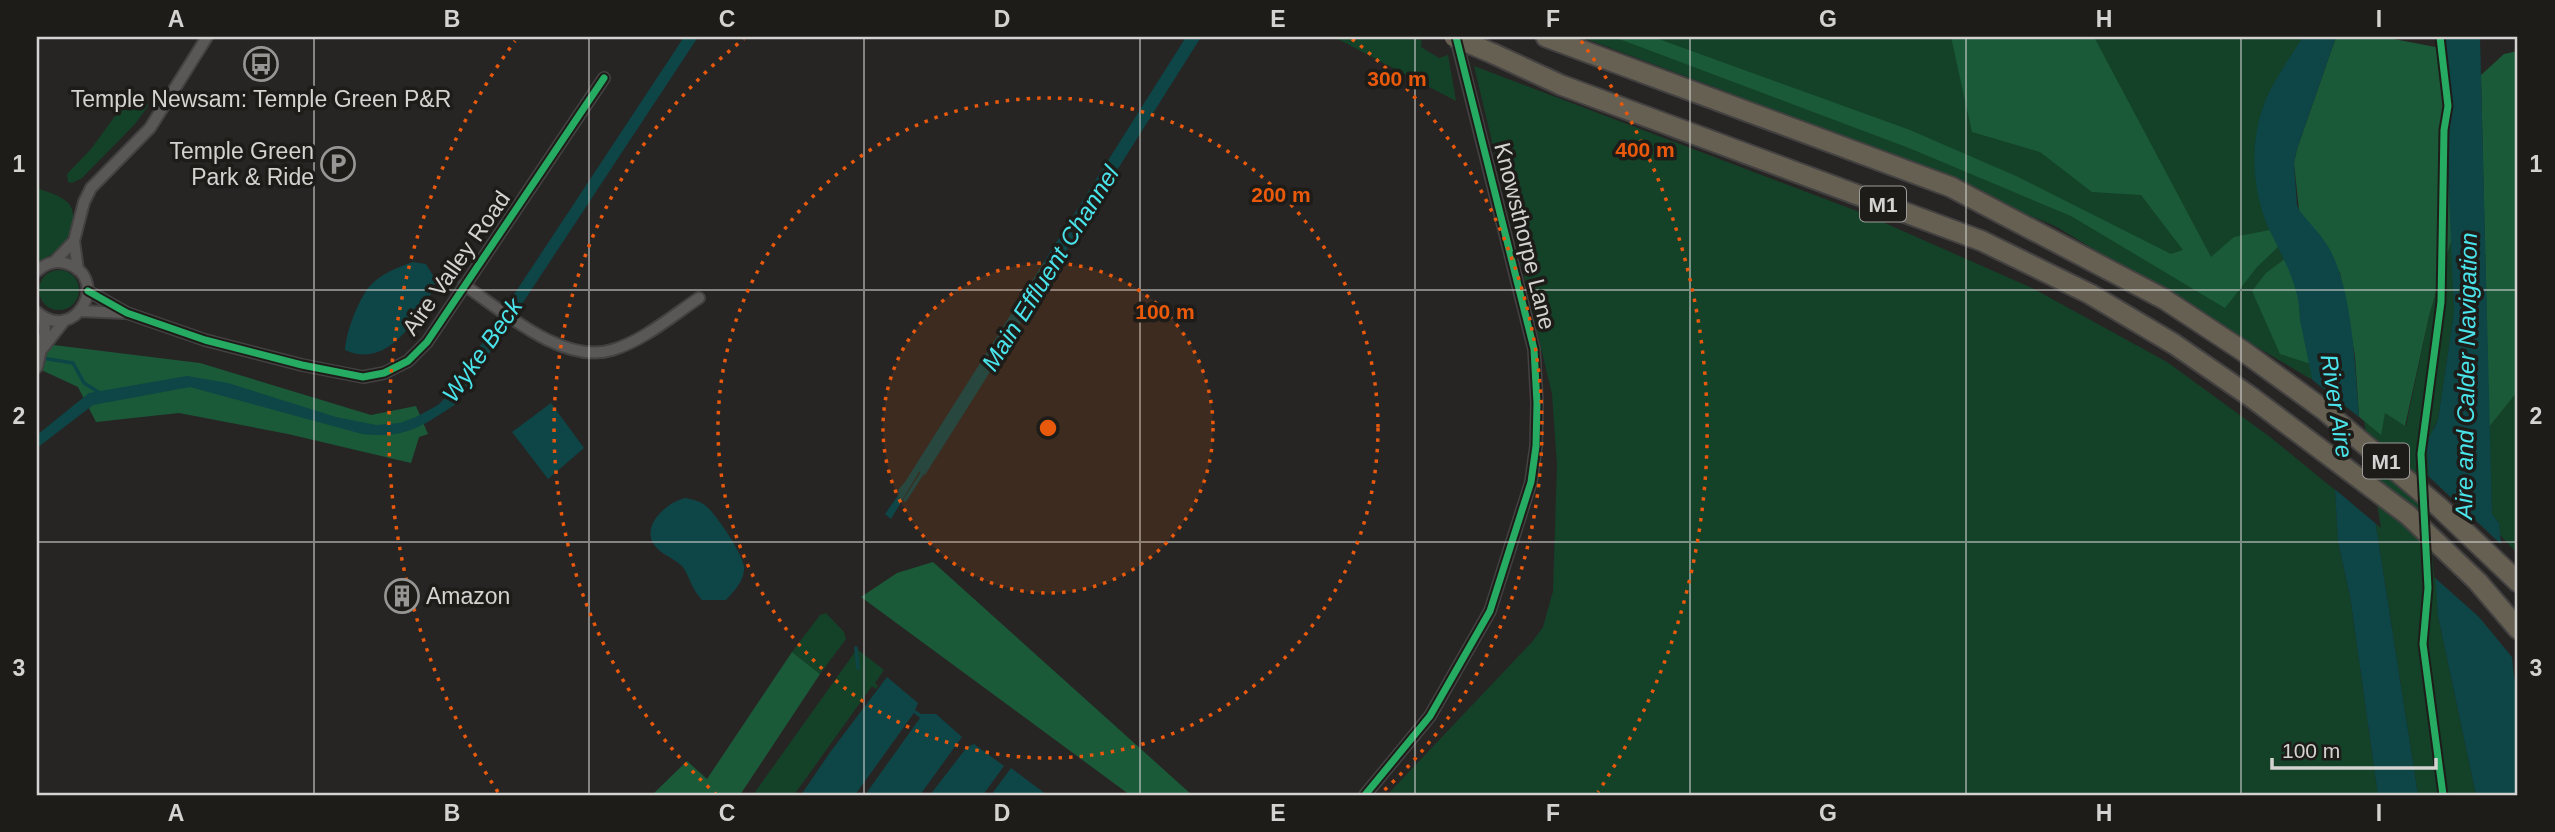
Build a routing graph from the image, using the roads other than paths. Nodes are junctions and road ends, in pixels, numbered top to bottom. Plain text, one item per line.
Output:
1 (207, 37) edge
2 (1455, 37) edge
3 (1546, 37) edge
4 (604, 78) dead end
5 (74, 241) junction
6 (54, 262) junction
7 (78, 270) junction
8 (37, 271) edge
9 (464, 285) junction
10 (88, 291) junction
11 (699, 298) dead end
12 (81, 311) junction
13 (127, 313) junction
14 (40, 314) edge
15 (65, 320) junction
16 (42, 349) junction
17 (37, 366) edge
18 (2518, 582) edge
19 (2518, 629) edge
20 (1365, 795) edge

1 - 5 street
2 - 19 highway, M1, bridge
2 - 20 street, Knowsthorpe Lane
3 - 18 highway, M1
4 - 9 street, Aire Valley Road
5 - 6 street
5 - 7 street
6 - 7 street
6 - 8 street
7 - 10 street
9 - 11 street
9 - 13 street, Aire Valley Road
10 - 12 street
10 - 13 street, Aire Valley Road
12 - 13 street, Aire Valley Road
12 - 15 street
14 - 15 street
14 - 16 street
15 - 16 street
16 - 17 street

